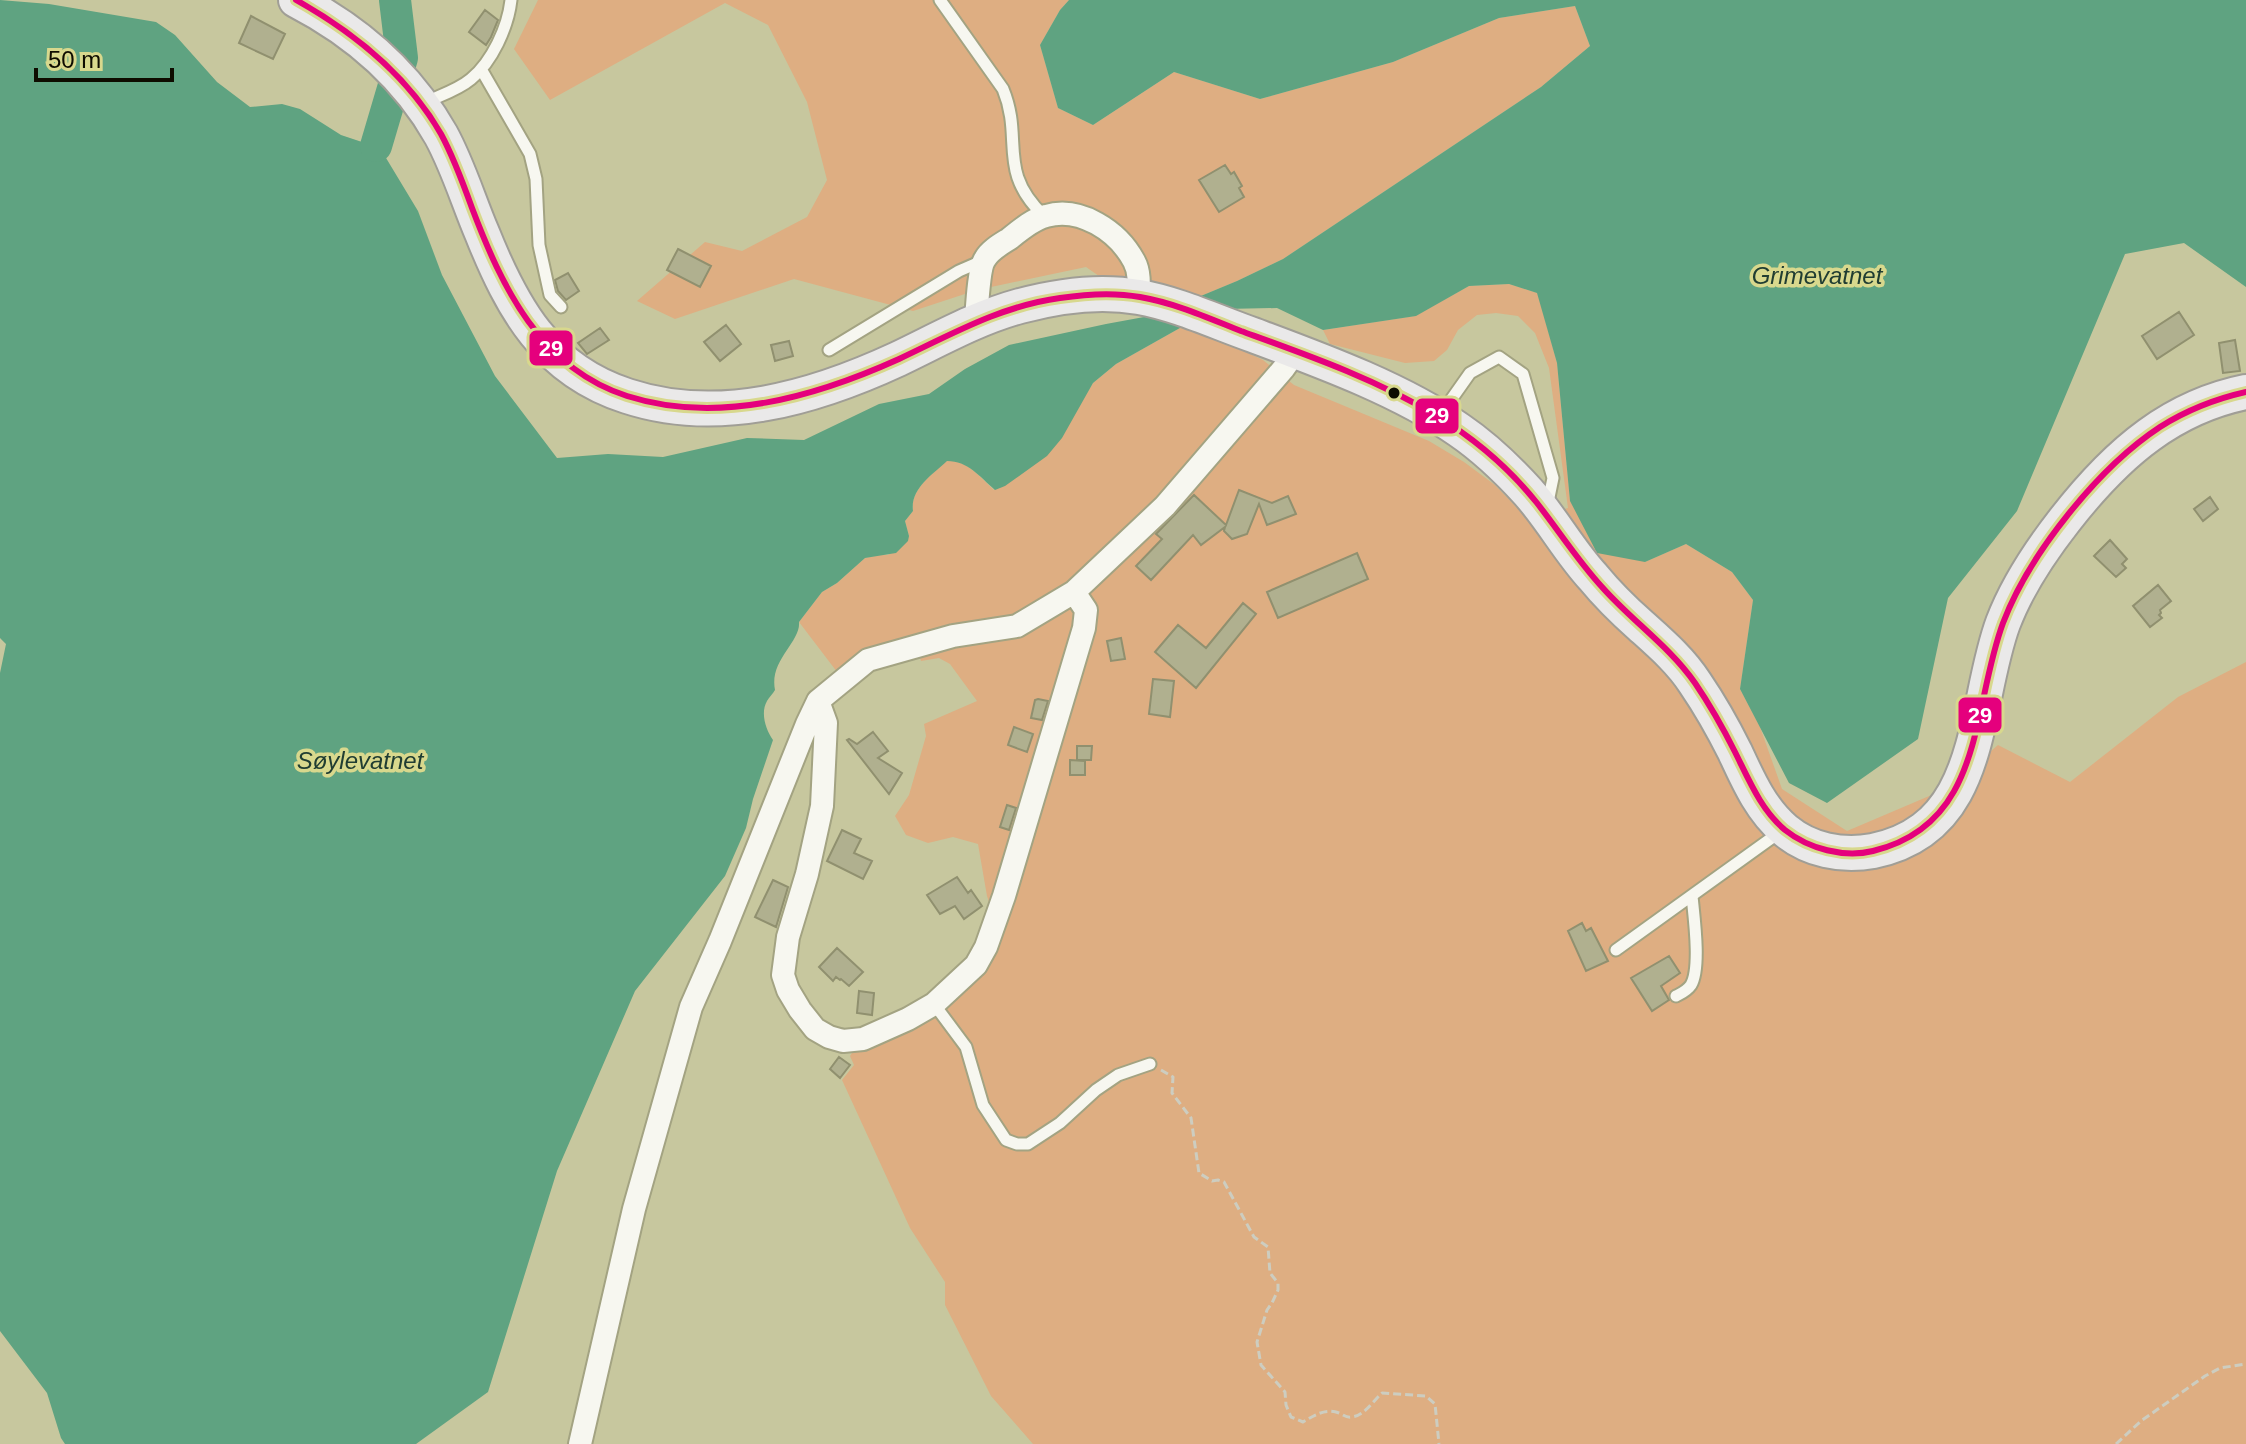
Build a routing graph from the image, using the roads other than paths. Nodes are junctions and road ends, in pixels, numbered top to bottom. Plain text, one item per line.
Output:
1 (296, 0) edge
2 (511, 0) edge
3 (940, 0) edge
4 (481, 69) junction
5 (421, 104) junction
6 (1044, 216) junction
7 (983, 261) junction
8 (1150, 300) junction
9 (561, 307) dead end
10 (976, 320) junction
11 (829, 350) dead end
12 (1296, 351) junction
13 (2246, 392) edge
14 (1439, 417) junction
15 (1546, 515) junction
16 (1074, 592) junction
17 (818, 701) junction
18 (1784, 829) junction
19 (1692, 896) junction
20 (1616, 950) dead end
21 (1676, 996) dead end
22 (934, 1004) junction
23 (1150, 1064) road end
24 (580, 1444) edge

1 - 5 main road
2 - 4 lane
3 - 6 lane
4 - 5 lane
4 - 9 lane
5 - 10 main road
6 - 7 street
6 - 8 street
7 - 10 street
7 - 11 lane
8 - 10 main road
8 - 12 main road
12 - 14 main road
12 - 16 street
13 - 18 main road
14 - 15 main road
14 - 15 lane
15 - 18 main road
16 - 17 street
16 - 22 street
17 - 22 street
17 - 24 street
18 - 19 lane
19 - 20 lane
19 - 21 lane
22 - 23 lane

